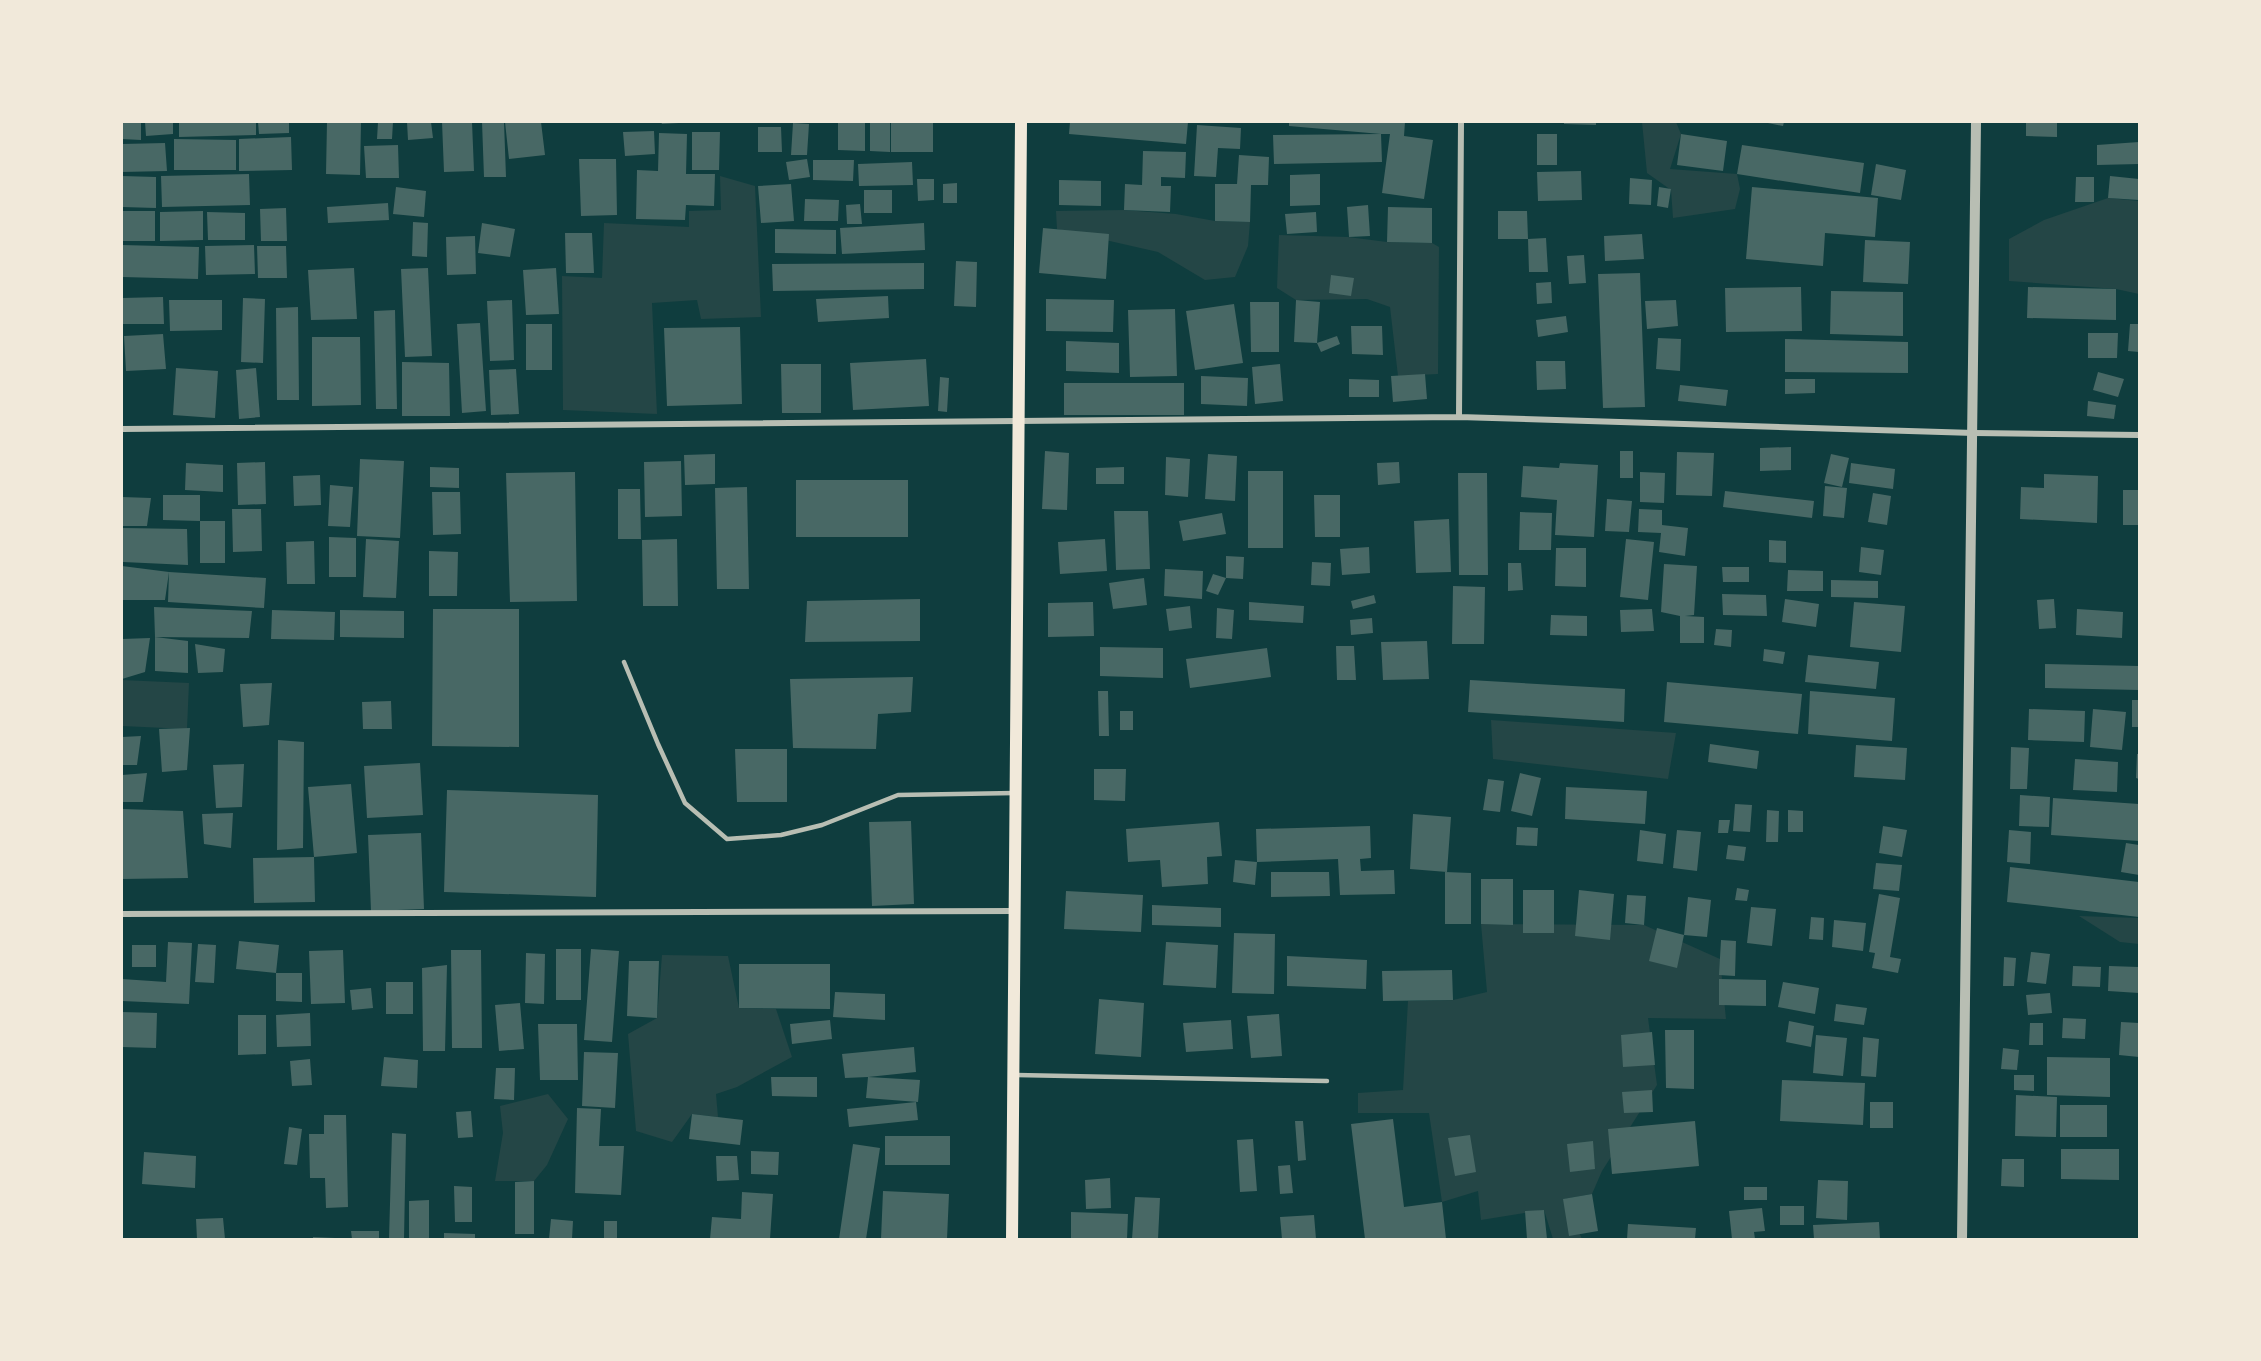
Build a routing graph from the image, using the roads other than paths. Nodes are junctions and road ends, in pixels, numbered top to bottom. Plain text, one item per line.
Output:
1 (1021, 122) edge
2 (1461, 122) edge
3 (1976, 122) edge
4 (1459, 417) junction
5 (1018, 420) junction
6 (122, 429) edge
7 (1974, 433) junction
8 (2139, 435) edge
9 (624, 662) dead end
10 (1015, 793) junction
11 (1015, 911) junction
12 (122, 914) edge
13 (1013, 1075) junction
14 (1326, 1081) dead end
15 (1012, 1239) edge
16 (1962, 1239) edge

1 - 5 main road
2 - 4 street
3 - 7 street
4 - 5 street
4 - 7 street
5 - 6 street
5 - 10 main road
7 - 8 street
7 - 16 street
9 - 10 lane
10 - 11 main road
11 - 12 street
11 - 13 main road
13 - 14 lane
13 - 15 main road

